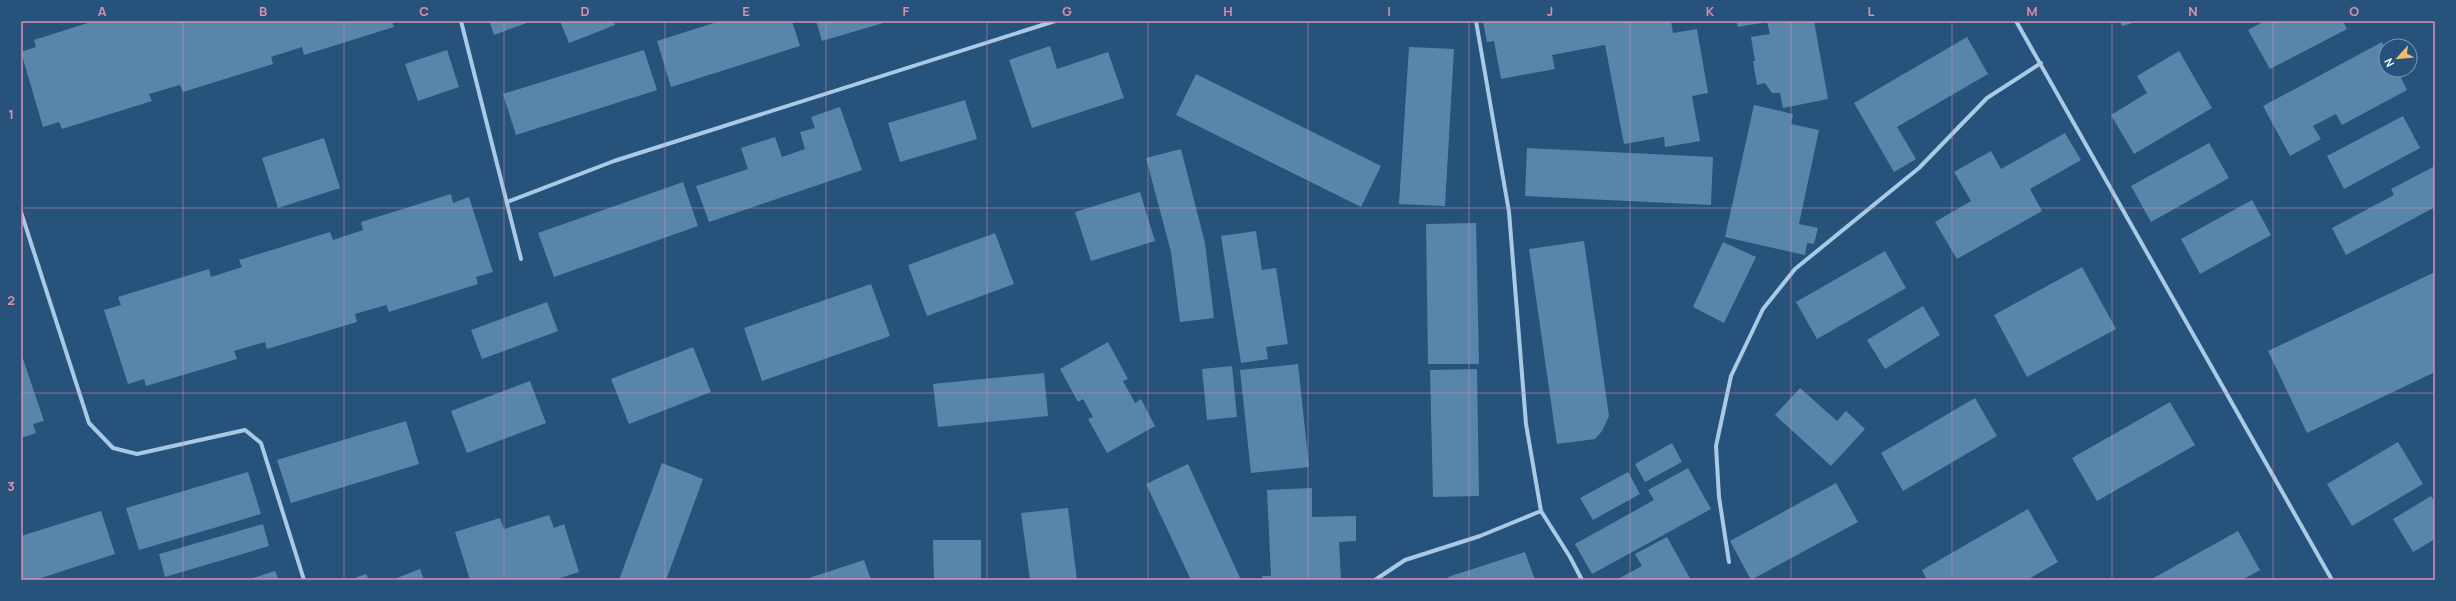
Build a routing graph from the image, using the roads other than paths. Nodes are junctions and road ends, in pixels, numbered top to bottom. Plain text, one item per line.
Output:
1 (461, 21) edge
2 (1056, 21) edge
3 (1476, 21) edge
4 (2016, 21) edge
5 (2040, 63) junction
6 (507, 202) junction
7 (21, 212) edge
8 (521, 259) dead end
9 (1541, 511) junction
10 (1729, 562) dead end
11 (304, 580) edge
12 (1375, 580) edge
13 (1582, 580) edge
14 (2332, 580) edge

1 - 6 street
2 - 6 street
3 - 9 street
4 - 5 street
5 - 10 street
5 - 14 street
6 - 8 street
7 - 11 street
9 - 12 street
9 - 13 street

